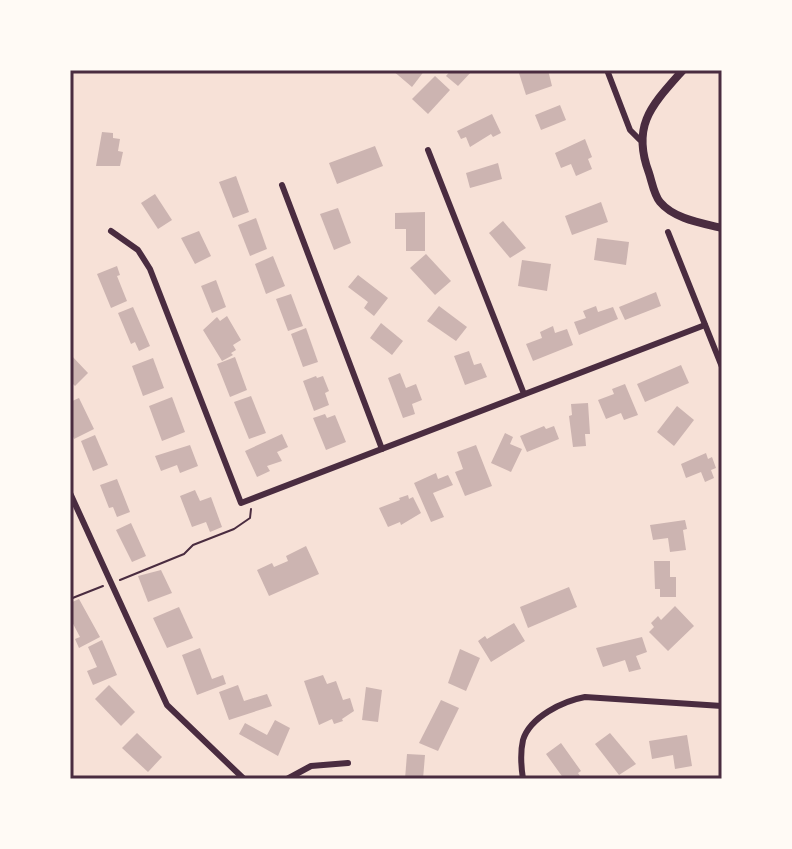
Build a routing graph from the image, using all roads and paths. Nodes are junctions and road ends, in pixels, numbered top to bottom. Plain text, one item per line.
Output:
1 (607, 70) edge
2 (683, 70) edge
3 (640, 140) junction
4 (428, 150) dead end
5 (282, 185) dead end
6 (722, 228) edge
7 (111, 231) dead end
8 (668, 232) dead end
9 (705, 325) junction
10 (722, 367) edge
11 (524, 394) junction
12 (382, 449) junction
13 (70, 493) edge
14 (251, 499) junction
15 (111, 583) junction
16 (70, 599) edge
17 (722, 706) edge
18 (348, 763) dead end
19 (244, 779) edge
20 (287, 779) edge
21 (523, 779) edge

1 - 3 street
2 - 3 main road
3 - 6 main road
4 - 11 street
5 - 12 street
7 - 14 street
8 - 9 street
9 - 10 street
9 - 11 street
11 - 12 street
12 - 14 street
13 - 15 street
14 - 15 path
15 - 16 path
15 - 19 street
17 - 21 street
18 - 20 street

